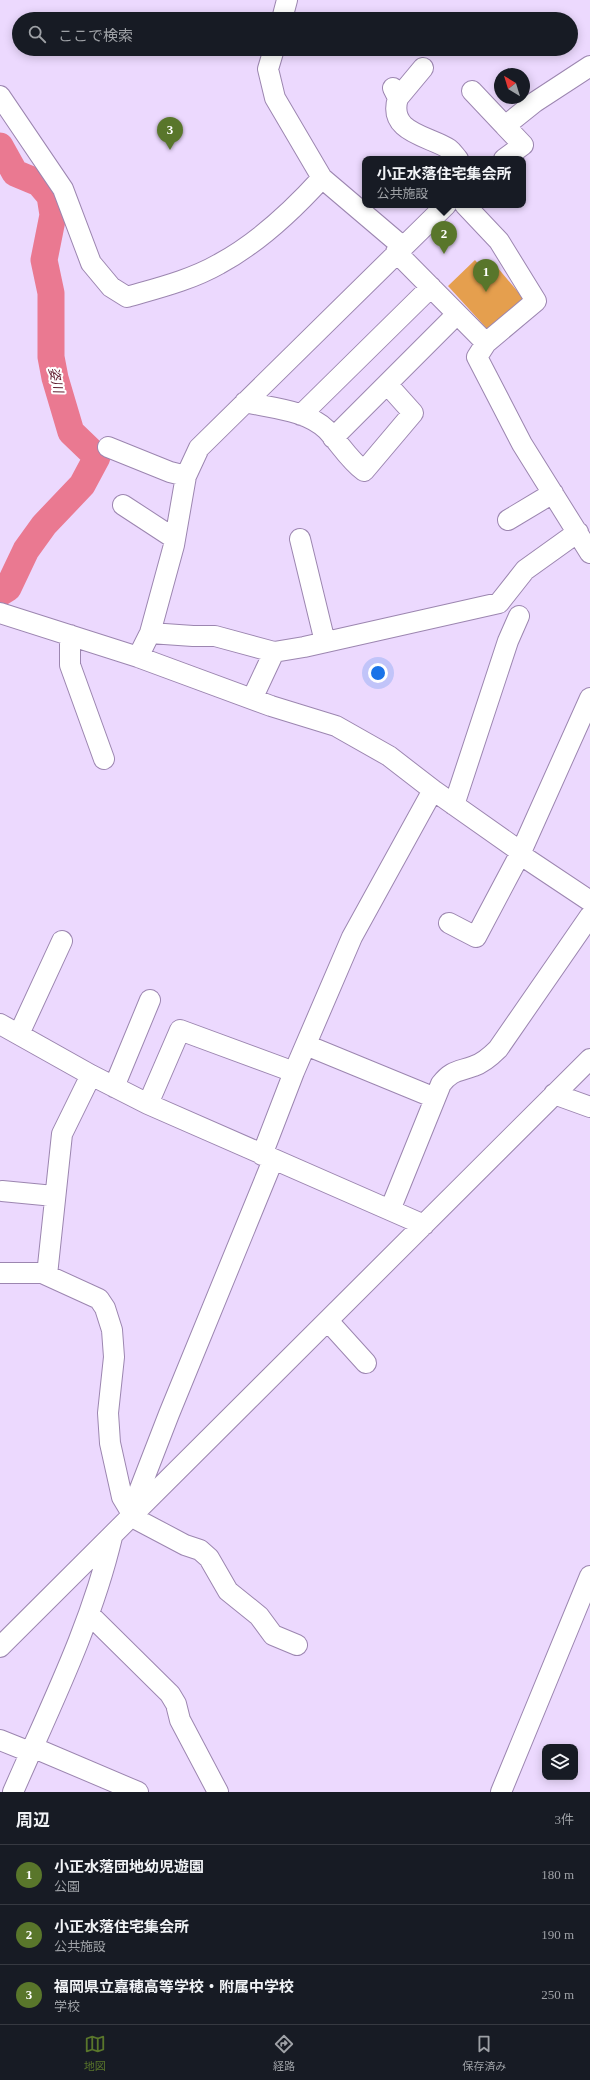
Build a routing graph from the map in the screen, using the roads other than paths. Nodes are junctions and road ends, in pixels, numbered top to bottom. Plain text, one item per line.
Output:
1 (287, 0) edge
2 (284, 12) edge
3 (272, 56) edge
4 (590, 66) edge
5 (423, 68) dead end
6 (472, 91) dead end
7 (0, 96) edge
8 (505, 126) junction
9 (455, 156) edge
10 (508, 156) edge
11 (322, 178) junction
12 (443, 208) edge
13 (468, 208) edge
14 (399, 249) junction
15 (431, 287) junction
16 (458, 314) junction
17 (486, 343) junction
18 (387, 384) junction
19 (245, 402) junction
20 (301, 415) junction
21 (333, 438) junction
22 (108, 447) dead end
23 (186, 476) junction
24 (553, 493) junction
25 (122, 505) dead end
26 (508, 520) dead end
27 (175, 539) junction
28 (300, 539) dead end
29 (585, 540) edge
30 (0, 613) edge
31 (519, 616) dead end
32 (150, 633) junction
33 (70, 636) junction
34 (325, 642) junction
35 (274, 652) junction
36 (138, 657) junction
37 (590, 698) edge
38 (252, 699) junction
39 (104, 758) dead end
40 (433, 790) junction
41 (454, 805) junction
42 (521, 852) junction
43 (590, 901) edge
44 (590, 916) edge
45 (449, 923) dead end
46 (62, 941) dead end
47 (150, 1000) dead end
48 (0, 1024) edge
49 (19, 1034) junction
50 (306, 1045) junction
51 (590, 1059) edge
52 (294, 1072) junction
53 (91, 1075) junction
54 (114, 1087) junction
55 (554, 1094) junction
56 (435, 1098) junction
57 (148, 1104) junction
58 (590, 1107) edge
59 (267, 1157) junction
60 (2, 1191) dead end
61 (54, 1196) junction
62 (390, 1210) junction
63 (424, 1225) junction
64 (0, 1273) edge
65 (47, 1275) junction
66 (328, 1322) junction
67 (366, 1363) dead end
68 (132, 1514) junction
69 (112, 1537) junction
70 (590, 1576) edge
71 (89, 1614) junction
72 (297, 1645) dead end
73 (0, 1647) edge
74 (0, 1740) edge
75 (31, 1750) junction
76 (13, 1792) edge
77 (138, 1792) edge
78 (218, 1792) edge
79 (501, 1792) edge

1 - 2 street
3 - 11 street
4 - 8 street
5 - 9 street
6 - 8 street
7 - 11 street
8 - 10 street
11 - 14 street
12 - 14 street
13 - 17 street
14 - 15 street
14 - 19 street
15 - 16 street
15 - 20 street
16 - 17 street
16 - 18 street
17 - 24 street
18 - 21 street
18 - 21 street
19 - 20 street
19 - 23 street
20 - 21 street
22 - 23 street
23 - 27 street
24 - 26 street
24 - 29 street
25 - 27 street
27 - 32 street
28 - 34 street
29 - 34 street
30 - 33 street
31 - 41 street
32 - 35 street
32 - 36 street
33 - 36 street
33 - 39 street
34 - 35 street
35 - 38 street
36 - 38 street
37 - 42 street
38 - 40 street
40 - 41 street
40 - 50 street
41 - 42 street
42 - 43 street
42 - 45 street
44 - 56 street
46 - 49 street
47 - 54 street
48 - 49 street
49 - 53 street
50 - 52 street
50 - 56 street
51 - 55 street
52 - 57 street
52 - 59 street
53 - 54 street
53 - 61 street
54 - 57 street
55 - 58 street
55 - 63 street
56 - 62 street
57 - 59 street
59 - 62 street
59 - 68 street
60 - 61 street
61 - 65 street
62 - 63 street
63 - 66 street
64 - 65 street
65 - 68 street
66 - 67 street
66 - 68 street
68 - 69 street
68 - 72 street
69 - 71 street
69 - 73 street
70 - 79 street
71 - 75 street
71 - 78 street
74 - 75 street
75 - 76 street
75 - 77 street

